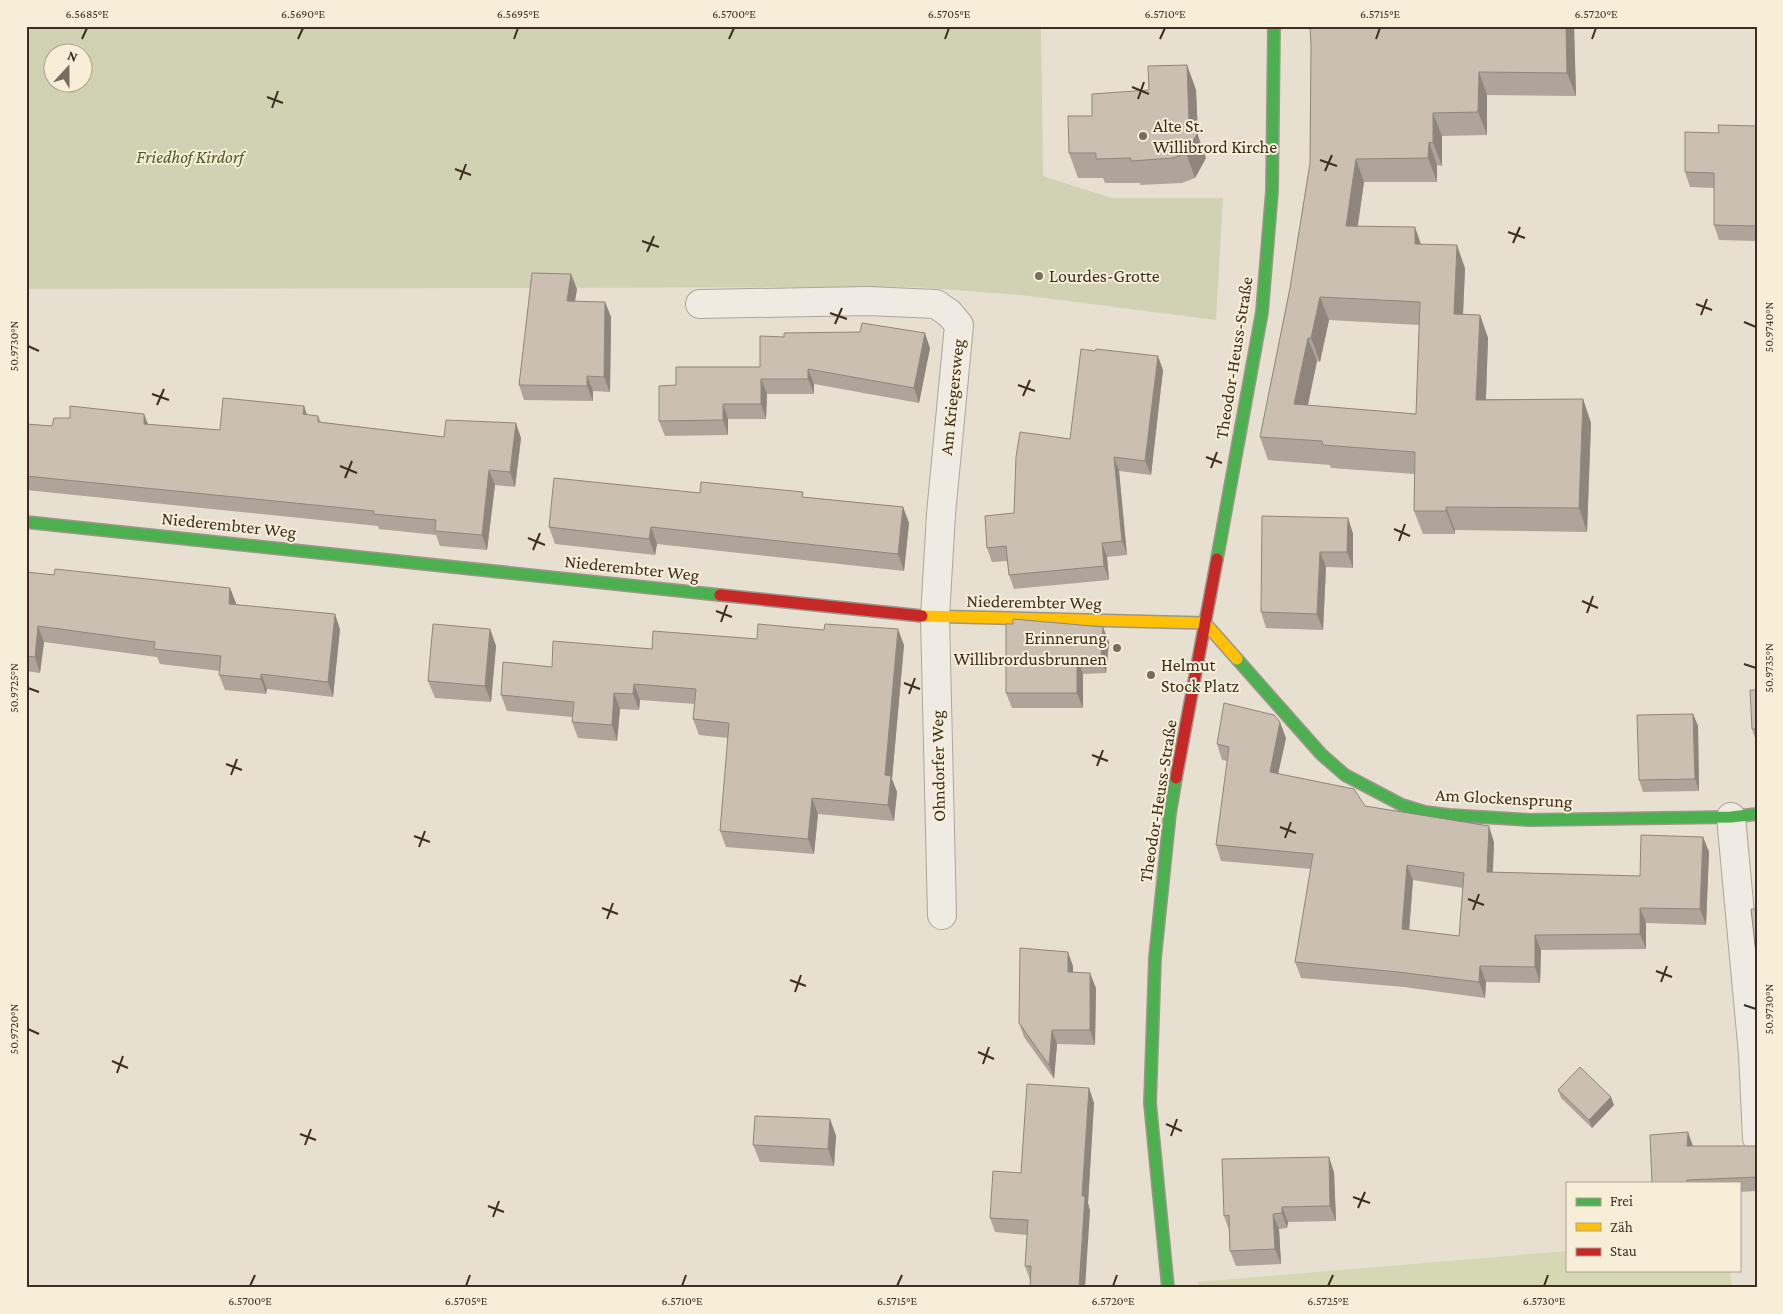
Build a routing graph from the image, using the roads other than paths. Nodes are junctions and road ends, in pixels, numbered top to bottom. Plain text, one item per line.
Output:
1 (1274, 26) edge
2 (700, 304) dead end
3 (26, 522) edge
4 (935, 617) junction
5 (1205, 623) junction
6 (1744, 816) edge
7 (942, 915) dead end
8 (1757, 1138) edge
9 (1168, 1288) edge

1 - 5 street, Theodor-Heuss-Straße
2 - 4 street, Am Kriegersweg
3 - 4 street, Niederembter Weg
4 - 5 street, Niederembter Weg
4 - 7 street, Ohndorfer Weg
5 - 6 street, Am Glockensprung
5 - 9 street, Theodor-Heuss-Straße
6 - 8 street

